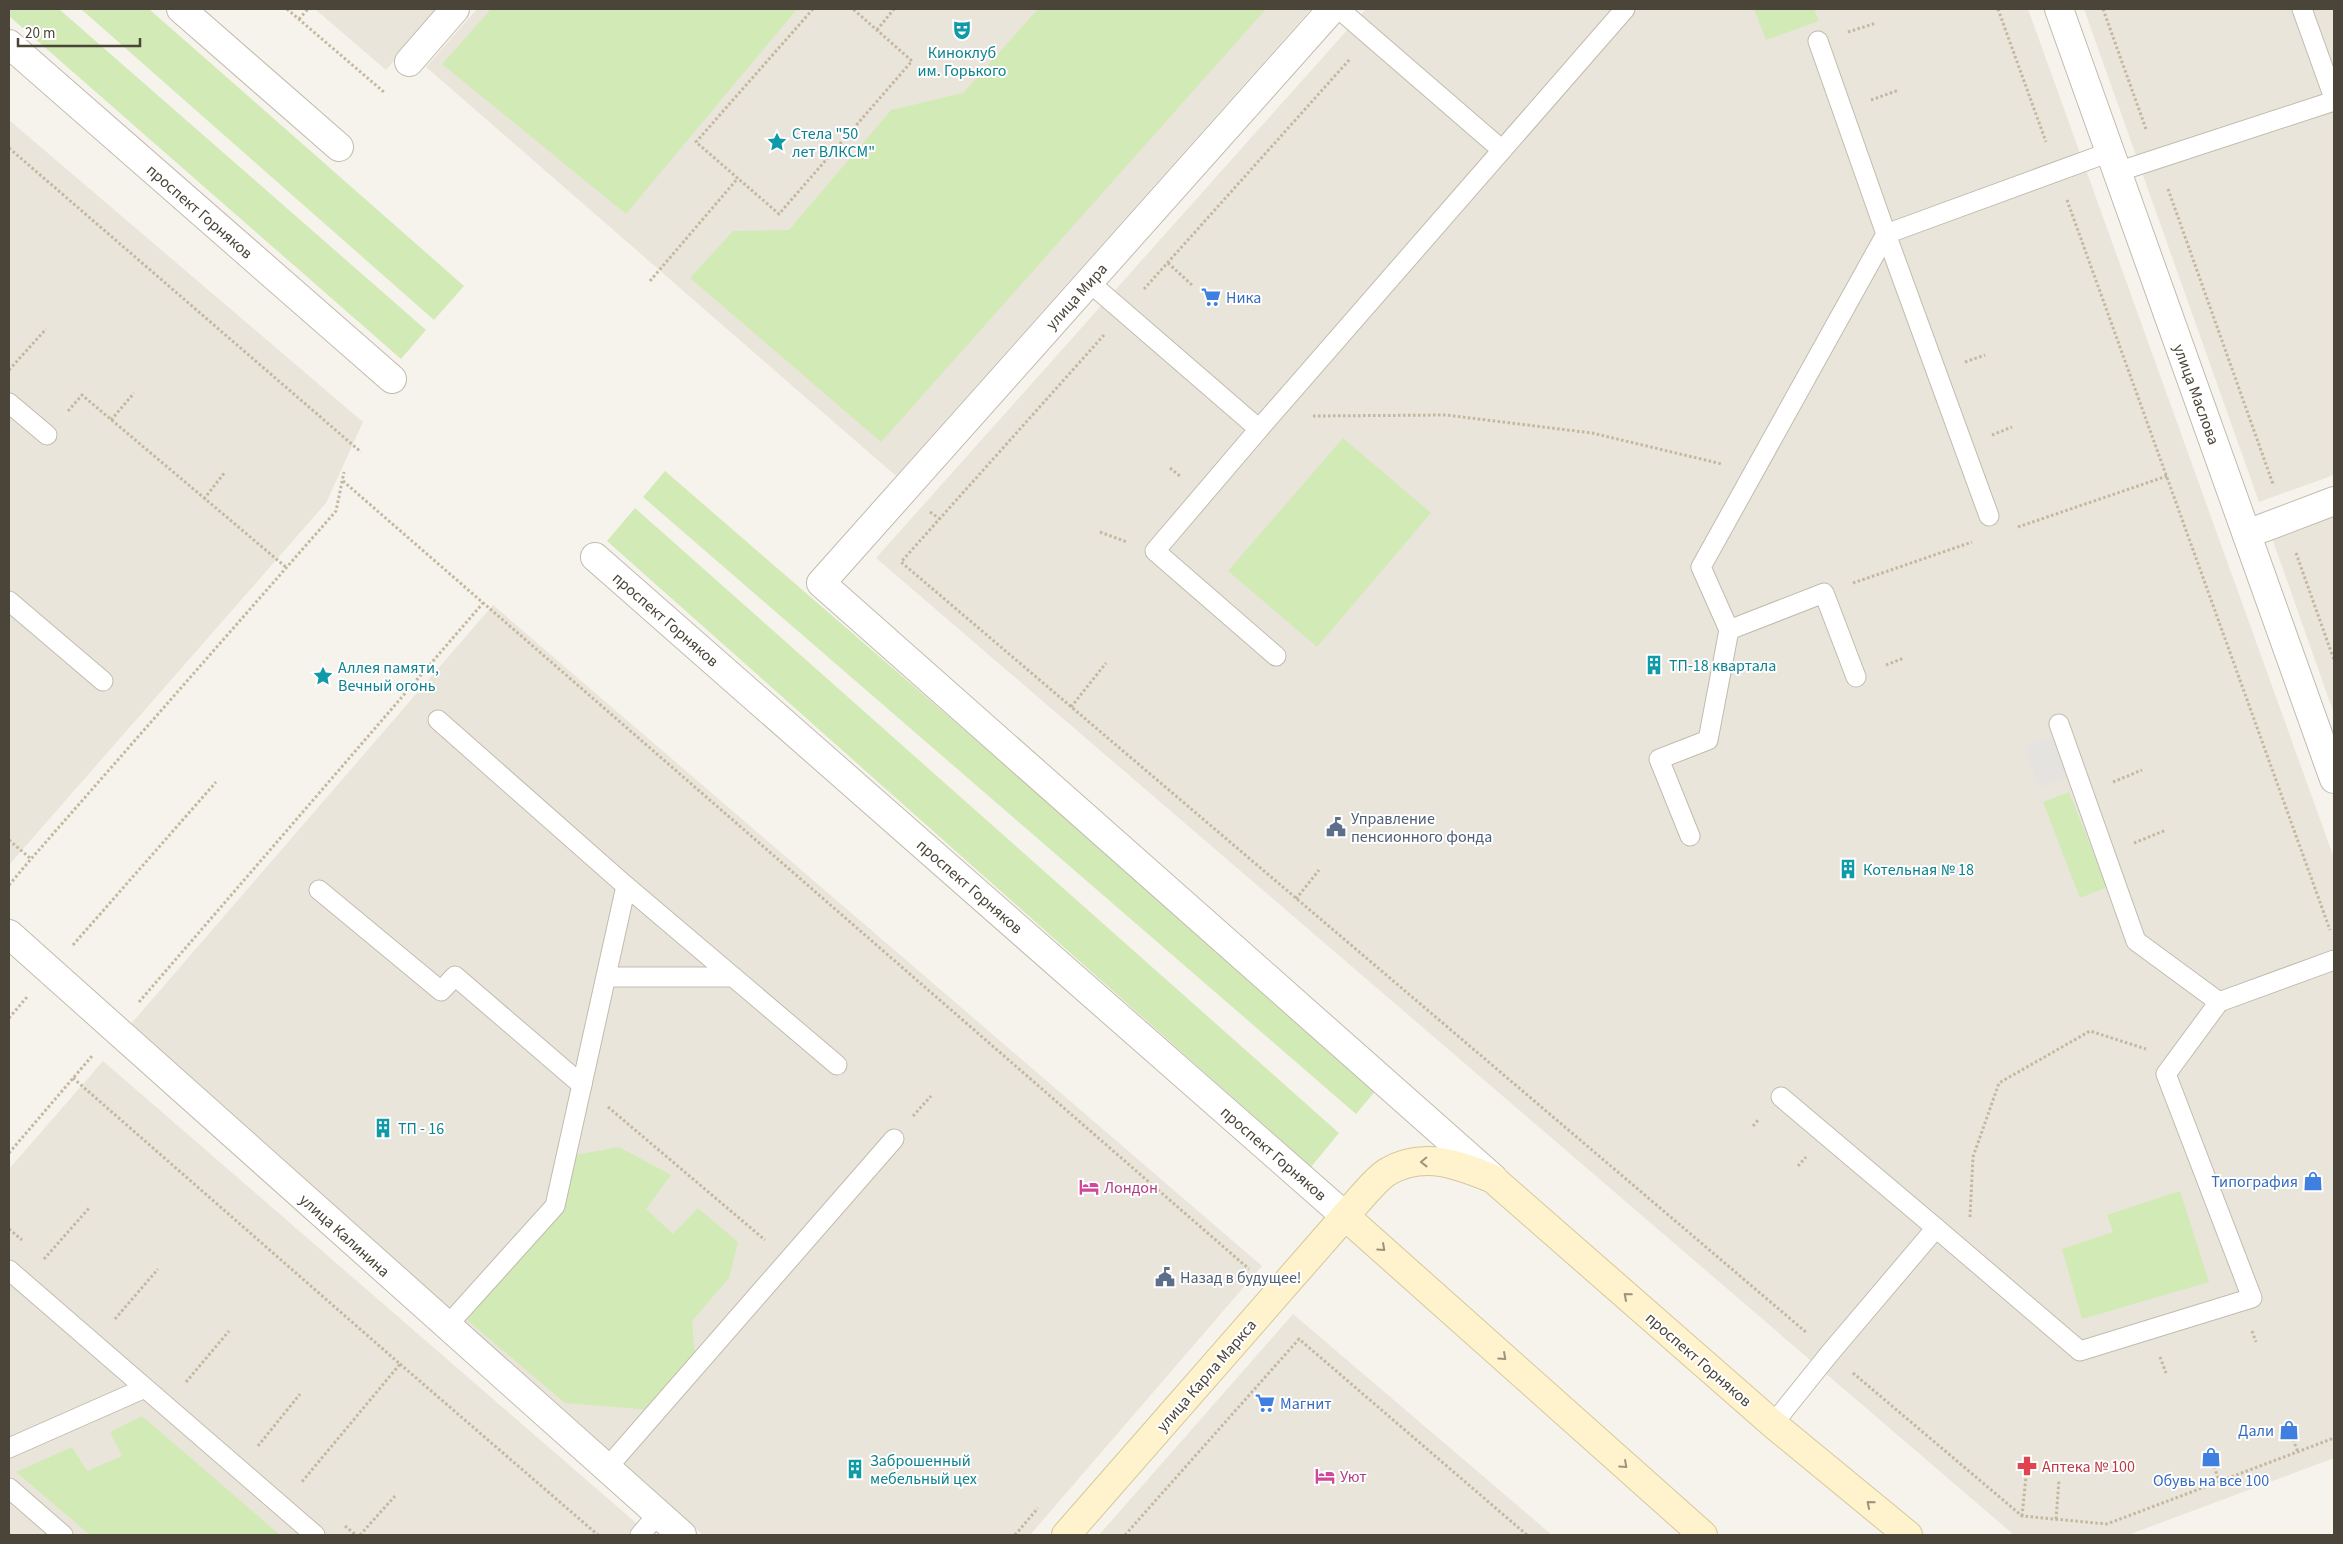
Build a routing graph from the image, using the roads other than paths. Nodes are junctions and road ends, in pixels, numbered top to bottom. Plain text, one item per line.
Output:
1 (181, 9) edge
2 (455, 9) edge
3 (1332, 9) edge
4 (1339, 9) edge
5 (1624, 9) edge
6 (2059, 9) edge
7 (2302, 9) edge
8 (1818, 41) dead end
9 (9, 44) edge
10 (409, 62) dead end
11 (2334, 99) edge
12 (339, 147) dead end
13 (1502, 150) junction
14 (2114, 162) junction
15 (1886, 234) junction
16 (1088, 282) junction
17 (392, 379) dead end
18 (9, 403) edge
19 (1264, 423) junction
20 (47, 435) road end
21 (2334, 501) edge
22 (1989, 516) dead end
23 (2247, 534) junction
24 (595, 557) dead end
25 (821, 583) joint
26 (9, 601) edge
27 (1729, 630) junction
28 (1276, 656) dead end
29 (1856, 677) dead end
30 (102, 681) dead end
31 (438, 720) dead end
32 (2059, 724) dead end
33 (2334, 779) edge
34 (1690, 836) dead end
35 (626, 886) junction
36 (319, 890) dead end
37 (9, 934) edge
38 (2334, 960) edge
39 (732, 976) junction
40 (606, 978) junction
41 (2219, 1002) junction
42 (837, 1065) dead end
43 (582, 1085) junction
44 (1781, 1097) dead end
45 (894, 1139) dead end
46 (1493, 1179) junction
47 (1345, 1216) junction
48 (1936, 1228) junction
49 (9, 1270) edge
50 (447, 1326) junction
51 (145, 1388) junction
52 (1773, 1424) junction
53 (9, 1448) edge
54 (607, 1468) junction
55 (9, 1488) edge
56 (658, 1514) junction
57 (63, 1535) edge
58 (315, 1535) edge
59 (640, 1535) edge
60 (682, 1535) edge
61 (1066, 1535) edge
62 (1703, 1535) edge
63 (1908, 1535) edge

1 - 12 street
2 - 10 street
3 - 16 street, улица Мира
4 - 13 lane
5 - 13 lane
6 - 14 street, улица Маслова
7 - 11 lane
8 - 15 lane
9 - 17 street, проспект Горняков
11 - 14 lane
13 - 19 lane
14 - 15 lane
14 - 23 street, улица Маслова
15 - 22 lane
15 - 27 lane
16 - 19 lane
16 - 25 street, улица Мира
18 - 20 lane
19 - 28 lane
21 - 23 street
23 - 33 street, улица Маслова
24 - 47 street, проспект Горняков
25 - 46 street, проспект Горняков
26 - 30 lane
27 - 29 lane
27 - 34 lane
31 - 35 lane
32 - 41 lane
35 - 39 lane
35 - 40 lane
36 - 43 lane
37 - 50 street, улица Калинина
38 - 41 lane
39 - 40 lane
39 - 42 lane
40 - 43 lane
41 - 48 lane
43 - 50 lane
44 - 48 lane
45 - 54 lane
46 -> 47 main road, проспект Горняков
52 -> 46 main road, проспект Горняков
47 - 61 main road, улица Карла Маркса
47 -> 62 main road, проспект Горняков
48 - 52 lane
49 - 51 lane
50 - 54 street, улица Калинина
51 - 53 lane
51 - 58 lane
63 -> 52 main road, проспект Горняков
54 - 56 street, улица Калинина
55 - 57 lane
56 - 59 lane
56 - 60 street, улица Калинина

